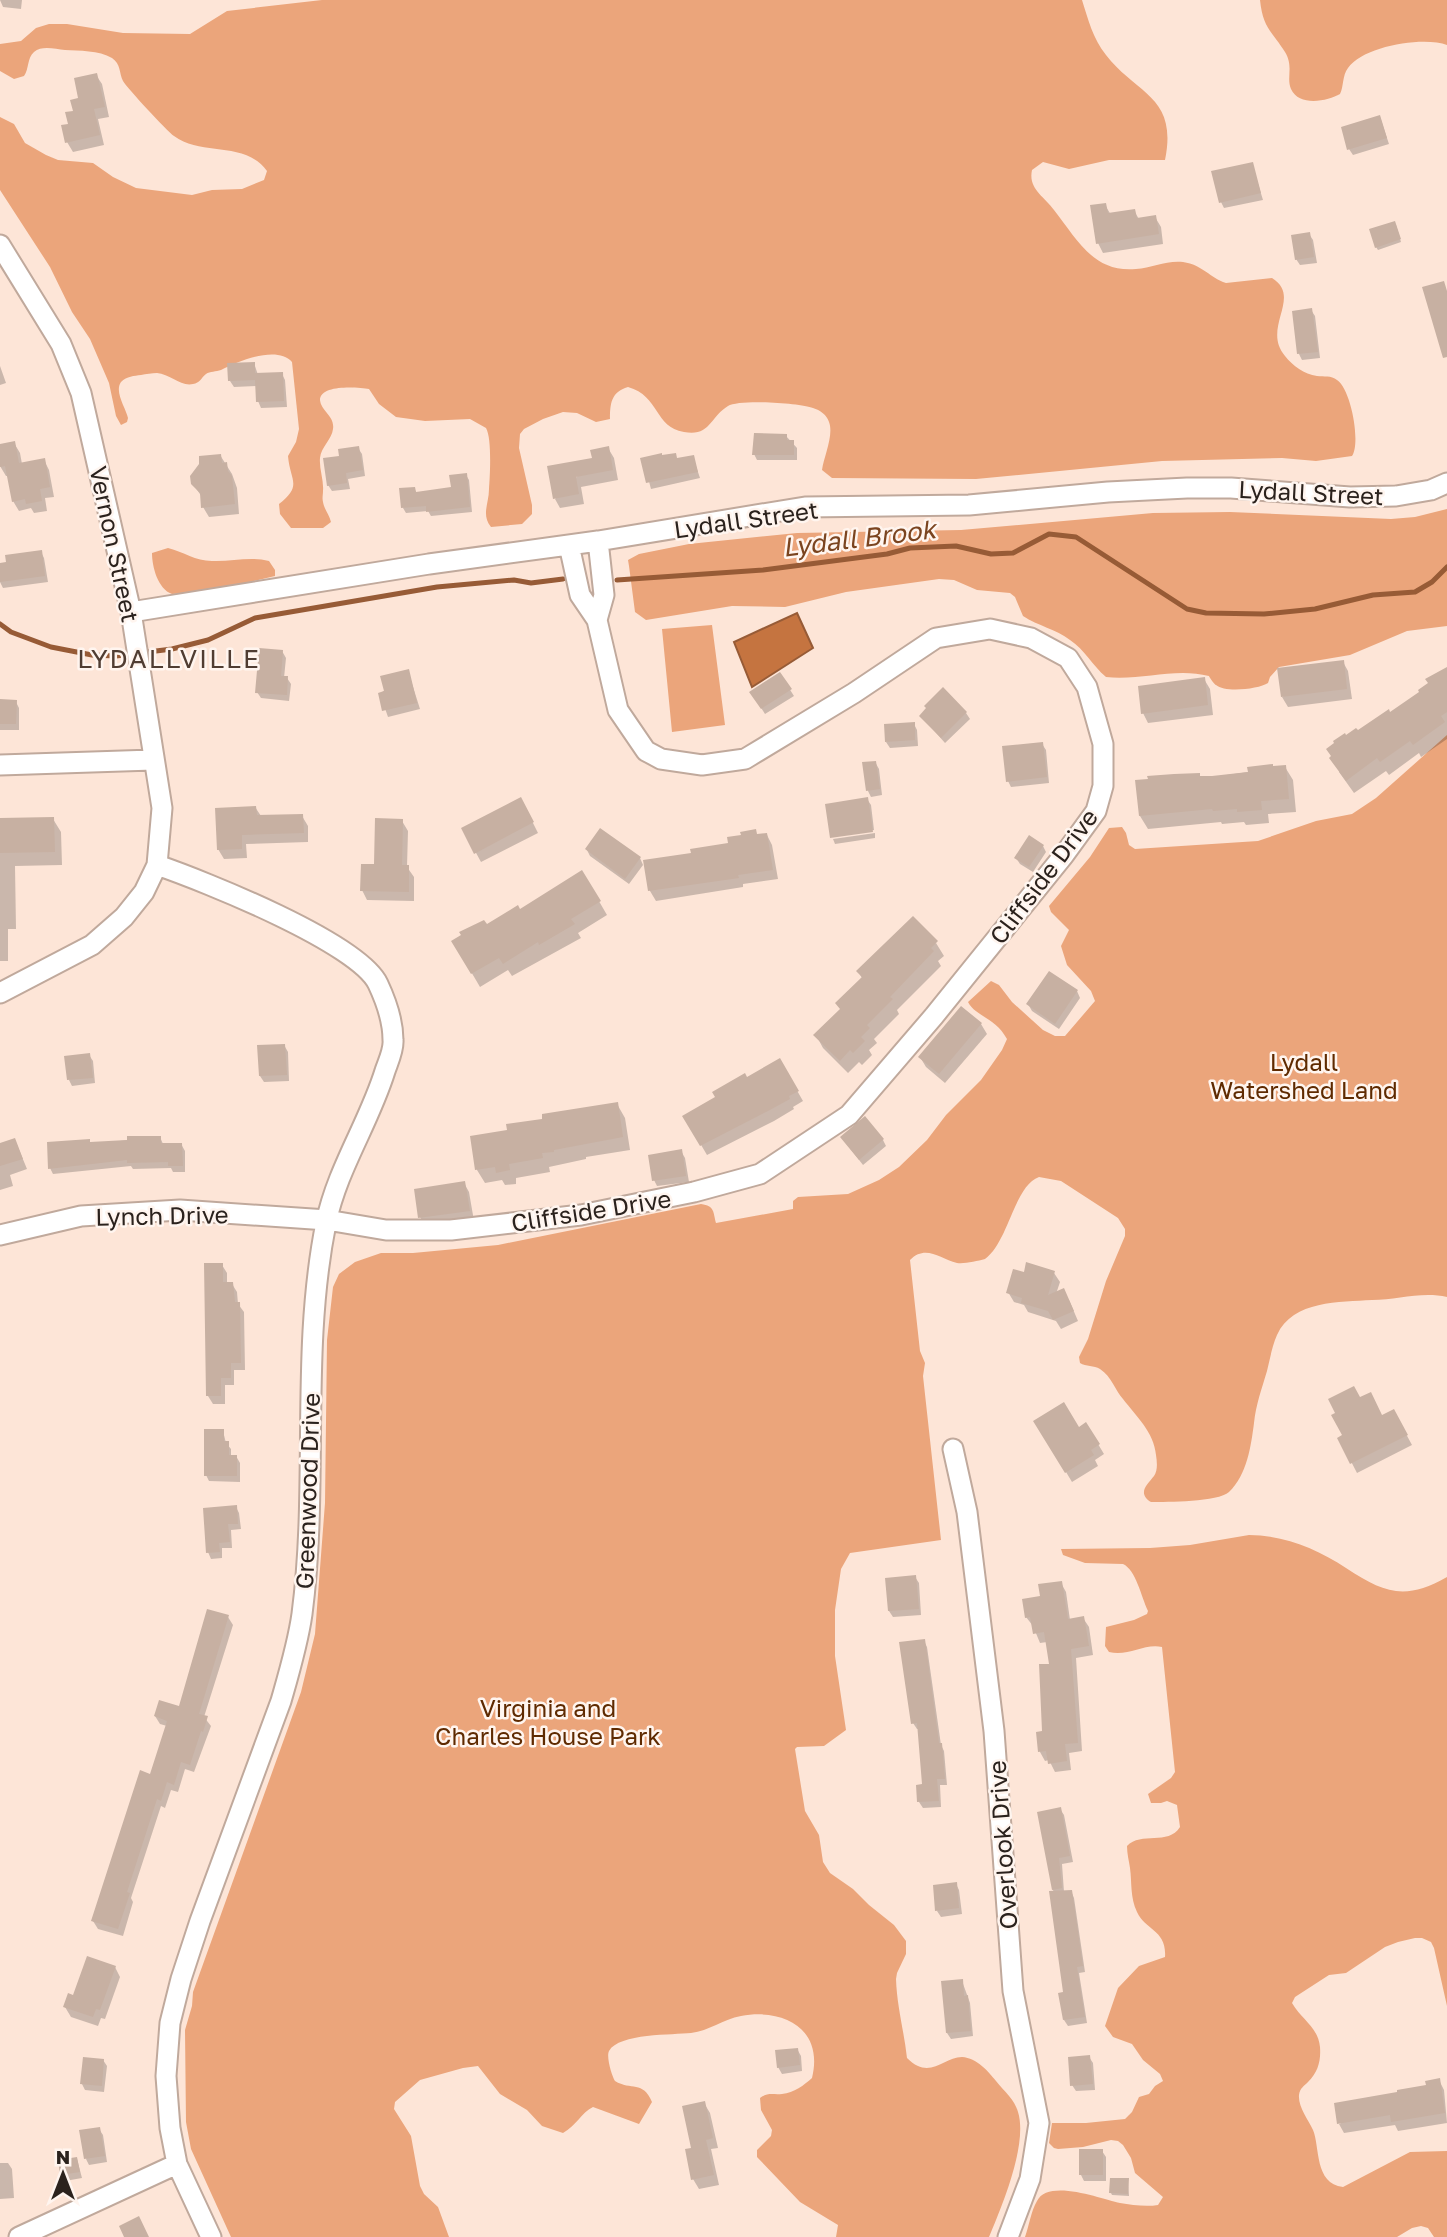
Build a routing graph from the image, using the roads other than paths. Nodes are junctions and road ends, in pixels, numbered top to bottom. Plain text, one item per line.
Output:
1 (0, 245) edge
2 (1447, 483) edge
3 (598, 541) junction
4 (569, 545) junction
5 (131, 612) junction
6 (597, 620) junction
7 (153, 760) junction
8 (0, 765) edge
9 (158, 865) junction
10 (0, 993) edge
11 (327, 1220) junction
12 (0, 1235) edge
13 (953, 1448) dead end
14 (177, 2164) junction
15 (19, 2237) edge
16 (211, 2237) edge
17 (1008, 2237) edge

1 - 5 street, Vernon Street
2 - 3 street, Lydall Street
3 - 4 street, Lydall Street
3 - 6 street, Cliffside Drive
4 - 5 street, Lydall Street
4 - 6 street, Cliffside Drive
5 - 7 street, Vernon Street
6 - 11 street, Cliffside Drive
7 - 8 street
7 - 9 street, Vernon Street
9 - 10 street, Vernon Street
9 - 11 street, Greenwood Drive
11 - 12 street, Lynch Drive
11 - 14 street, Greenwood Drive
13 - 17 street, Overlook Drive
14 - 15 street
14 - 16 street, Greenwood Drive

